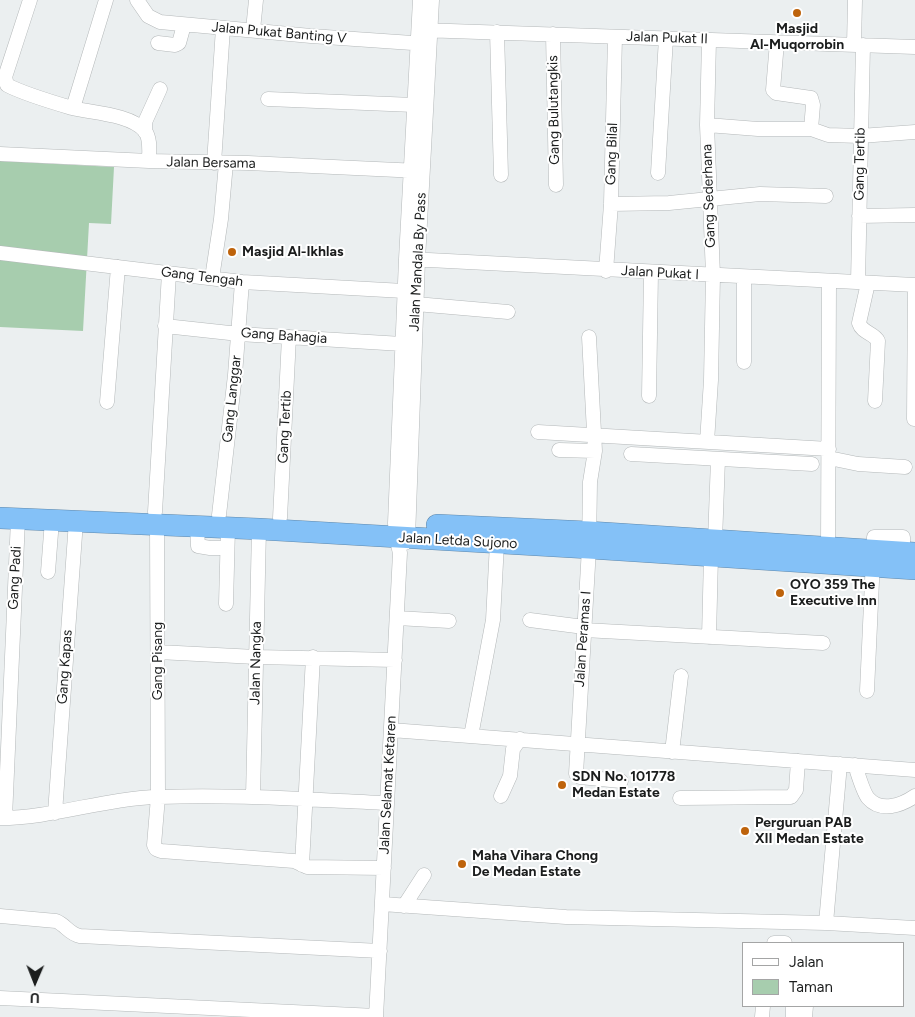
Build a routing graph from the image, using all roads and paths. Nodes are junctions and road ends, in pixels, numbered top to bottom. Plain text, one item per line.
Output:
1 (30, 0) edge
2 (106, 0) edge
3 (137, 0) edge
4 (256, 0) edge
5 (420, 0) edge
6 (432, 0) edge
7 (855, 0) edge
8 (184, 24) junction
9 (223, 28) junction
10 (253, 30) junction
11 (497, 32) junction
12 (553, 34) junction
13 (424, 37) junction
14 (615, 37) junction
15 (666, 38) junction
16 (709, 40) junction
17 (777, 42) junction
18 (158, 43) dead end
19 (858, 45) junction
20 (915, 47) edge
21 (160, 89) dead end
22 (268, 100) dead end
23 (414, 105) junction
24 (73, 108) junction
25 (707, 125) junction
26 (811, 129) junction
27 (145, 132) junction
28 (915, 132) edge
29 (860, 136) junction
30 (0, 154) edge
31 (149, 161) junction
32 (220, 163) junction
33 (417, 171) junction
34 (658, 173) dead end
35 (501, 175) dead end
36 (556, 185) dead end
37 (826, 196) dead end
38 (711, 199) junction
39 (611, 204) junction
40 (915, 215) edge
41 (859, 216) junction
42 (0, 253) edge
43 (412, 260) junction
44 (118, 266) junction
45 (606, 271) junction
46 (168, 272) junction
47 (651, 273) junction
48 (713, 276) junction
49 (744, 277) junction
50 (212, 278) junction
51 (242, 282) junction
52 (830, 282) junction
53 (863, 283) junction
54 (915, 285) edge
55 (404, 291) junction
56 (416, 304) junction
57 (508, 312) dead end
58 (165, 326) junction
59 (239, 334) junction
60 (289, 337) junction
61 (589, 337) dead end
62 (402, 344) junction
63 (744, 362) dead end
64 (649, 396) dead end
65 (875, 401) dead end
66 (107, 402) dead end
67 (914, 419) edge
68 (538, 432) dead end
69 (595, 435) junction
70 (707, 442) junction
71 (559, 450) dead end
72 (595, 452) junction
73 (631, 454) dead end
74 (829, 454) junction
75 (718, 459) junction
76 (812, 464) dead end
77 (905, 467) dead end
78 (0, 505) edge
79 (9, 518) edge
80 (156, 518) junction
81 (280, 518) junction
82 (52, 520) junction
83 (76, 521) junction
84 (259, 529) junction
85 (225, 530) junction
86 (401, 535) junction
87 (589, 540) junction
88 (496, 543) junction
89 (828, 548) junction
90 (713, 549) junction
91 (872, 559) junction
92 (909, 561) edge
93 (48, 572) dead end
94 (226, 604) dead end
95 (397, 618) junction
96 (530, 620) dead end
97 (448, 621) dead end
98 (584, 628) junction
99 (710, 636) junction
100 (823, 643) dead end
101 (158, 652) junction
102 (256, 657) junction
103 (313, 657) junction
104 (395, 660) junction
105 (680, 676) dead end
106 (866, 690) dead end
107 (391, 730) junction
108 (471, 736) junction
109 (520, 739) junction
110 (576, 746) junction
111 (672, 752) junction
112 (798, 761) junction
113 (840, 764) junction
114 (854, 765) junction
115 (915, 770) edge
116 (622, 781) dead end
117 (501, 796) dead end
118 (915, 796) edge
119 (158, 797) junction
120 (253, 797) junction
121 (680, 798) dead end
122 (306, 800) junction
123 (388, 803) junction
124 (56, 814) junction
125 (3, 818) edge
126 (302, 865) junction
127 (384, 868) junction
128 (424, 875) dead end
129 (382, 904) junction
130 (404, 906) junction
131 (0, 916) edge
132 (826, 924) junction
133 (915, 928) edge
134 (380, 951) junction
135 (0, 998) edge
136 (376, 1016) edge

1 - 24 street
2 - 24 street
3 - 8 street, Jalan Pukat Banting V
4 - 10 street
5 - 13 street, Jalan Mandala By Pass
6 - 13 street, Jalan Mandala By Pass
7 - 19 street, Gang Tertib
8 - 9 street, Jalan Pukat Banting V
8 - 18 street
9 - 10 street, Jalan Pukat Banting V
9 - 32 street
10 - 13 street, Jalan Pukat Banting V
11 - 12 street, Jalan Pukat II
11 - 13 street, Jalan Pukat II
11 - 35 street
12 - 14 street, Jalan Pukat II
12 - 36 street, Gang Bulutangkis
13 - 23 street, Jalan Mandala By Pass
13 - 33 street, Jalan Mandala By Pass
14 - 15 street, Jalan Pukat II
14 - 39 street, Gang Bilal
15 - 16 street, Jalan Pukat II
15 - 34 street
16 - 17 street, Jalan Pukat II
16 - 25 street, Gang Sederhana
17 - 19 street, Jalan Pukat II
17 - 26 street
19 - 20 street, Jalan Pukat II
19 - 29 street, Gang Tertib
21 - 27 street
22 - 23 street
23 - 33 street, Jalan Mandala By Pass
24 - 27 street
25 - 26 street
25 - 38 street, Gang Sederhana
26 - 29 street
27 - 31 street
28 - 29 street
29 - 41 street, Gang Tertib
30 - 31 street, Jalan Bersama
31 - 32 street, Jalan Bersama
32 - 33 street, Jalan Bersama
32 - 50 street
33 - 43 street, Jalan Mandala By Pass
37 - 38 street
38 - 39 street
38 - 48 street, Gang Sederhana
39 - 45 street, Gang Bilal
40 - 41 street
41 - 53 street, Gang Tertib
42 - 44 street, Gang Tengah
43 - 45 street, Jalan Pukat I
43 - 55 street, Jalan Mandala By Pass
43 - 56 street, Jalan Mandala By Pass
44 - 46 street, Gang Tengah
44 - 66 street
45 - 47 street, Jalan Pukat I
46 - 50 street, Gang Tengah
46 - 58 street, Gang Pisang
47 - 48 street, Jalan Pukat I
47 - 64 street
48 - 49 street, Jalan Pukat I
48 - 70 street, Gang Sederhana
49 - 52 street, Jalan Pukat I
49 - 63 street
50 - 51 street, Gang Tengah
51 - 55 street, Gang Tengah
51 - 59 street, Gang Langgar
52 - 53 street, Jalan Pukat I
52 - 74 street
53 - 54 street, Jalan Pukat I
53 - 65 street, Gang Tertib
54 - 67 street
55 - 62 street, Jalan Mandala By Pass
56 - 57 street
56 - 86 street, Jalan Mandala By Pass
58 - 59 street, Gang Bahagia
58 - 80 street, Gang Pisang
59 - 60 street, Gang Bahagia
59 - 85 street, Gang Langgar
60 - 62 street, Gang Bahagia
60 - 81 street, Gang Tertib
61 - 69 street, Jalan Peramas I
62 - 86 street, Jalan Mandala By Pass
68 - 69 street
69 - 70 street
69 - 72 street, Jalan Peramas I
70 - 74 street
71 - 72 street
72 - 87 street, Jalan Peramas I
73 - 75 street
74 - 77 street
74 - 89 street
75 - 76 street
75 - 90 street
78 - 80 highway, Jalan Letda Sujono
79 - 82 highway, Jalan Letda Sujono
79 - 125 street, Gang Padi
80 - 83 highway, Jalan Letda Sujono
80 - 85 highway, Jalan Letda Sujono
80 - 85 highway, Jalan Letda Sujono
80 - 101 street, Gang Pisang
81 - 85 highway, Jalan Letda Sujono
81 - 86 highway, Jalan Letda Sujono
82 - 83 highway, Jalan Letda Sujono
82 - 93 street
83 - 124 street, Gang Kapas
84 - 85 highway, Jalan Letda Sujono
84 - 86 highway, Jalan Letda Sujono
84 - 102 street, Jalan Nangka
85 - 94 street, Gang Langgar
86 - 87 highway, Jalan Letda Sujono
86 - 88 highway, Jalan Letda Sujono
86 - 95 street, Jalan Selamat Ketaren
87 - 88 highway, Jalan Letda Sujono
87 - 90 highway, Jalan Letda Sujono
87 - 98 street, Jalan Peramas I
88 - 108 street
89 - 90 highway, Jalan Letda Sujono
89 - 91 highway, Jalan Letda Sujono
90 - 91 highway, Jalan Letda Sujono
90 - 99 street
91 - 92 highway, Jalan Letda Sujono
91 - 106 street
95 - 97 street
95 - 104 street, Jalan Selamat Ketaren
96 - 98 street
98 - 99 street
98 - 110 street, Jalan Peramas I
99 - 100 street
101 - 102 street
101 - 119 street, Gang Pisang
102 - 103 street
102 - 120 street, Jalan Nangka
103 - 104 street
103 - 122 street
104 - 107 street, Jalan Selamat Ketaren
105 - 111 street
107 - 108 street
107 - 123 street, Jalan Selamat Ketaren
108 - 109 street
109 - 110 street
109 - 117 street
110 - 111 street
110 - 116 street, Jalan Peramas I
111 - 112 street
112 - 113 street
112 - 121 street
113 - 114 street
113 - 132 street
114 - 115 street
114 - 118 street
119 - 120 street
119 - 124 street
119 - 126 street, Gang Pisang
120 - 122 street
122 - 123 street
122 - 126 street
123 - 127 street, Jalan Selamat Ketaren
124 - 125 street
126 - 127 street
127 - 129 street, Jalan Selamat Ketaren
128 - 130 street
129 - 130 street
129 - 134 street, Jalan Selamat Ketaren
130 - 132 street
131 - 134 street
132 - 133 street
134 - 136 street, Jalan Selamat Ketaren
135 - 136 street

